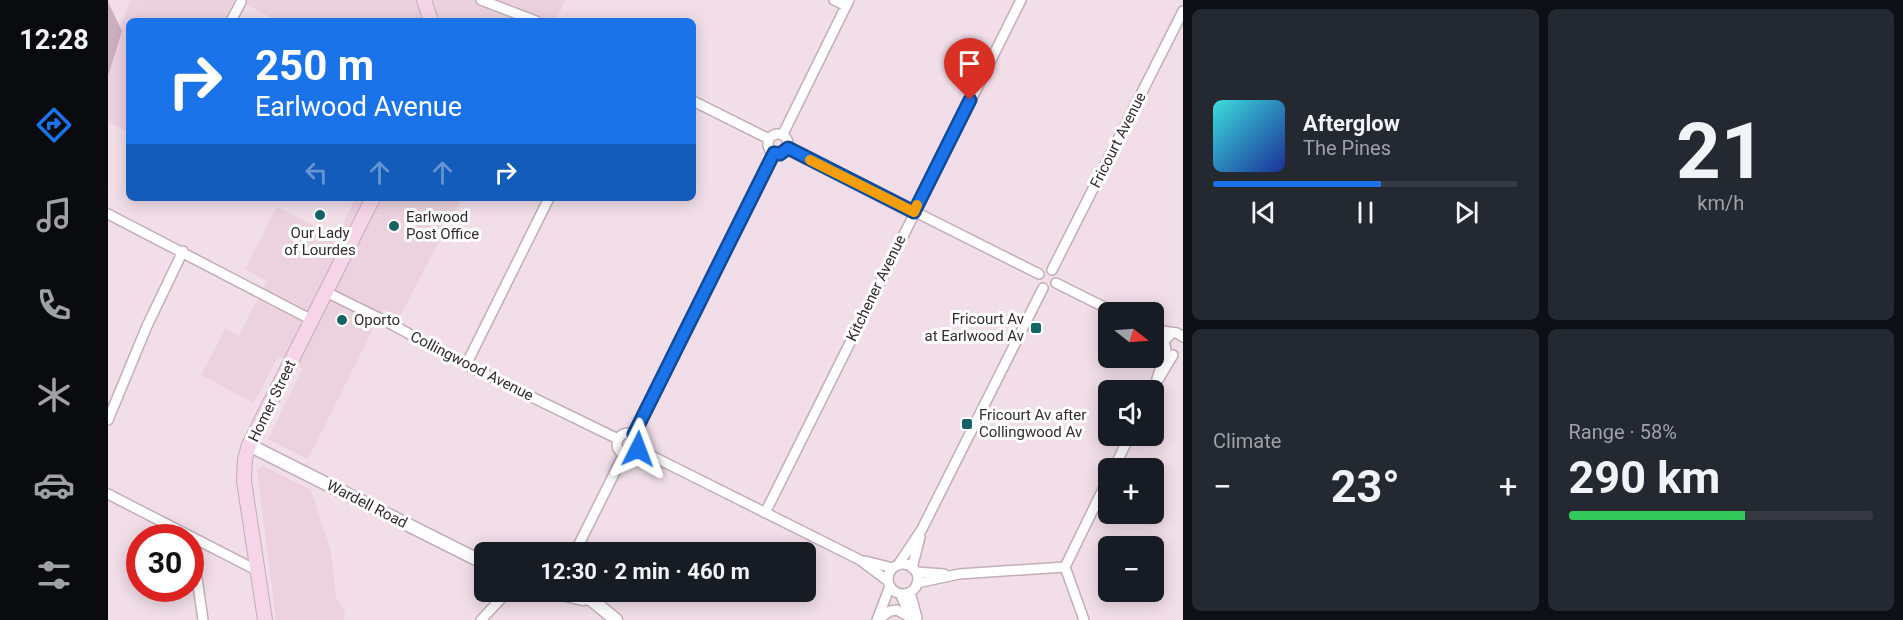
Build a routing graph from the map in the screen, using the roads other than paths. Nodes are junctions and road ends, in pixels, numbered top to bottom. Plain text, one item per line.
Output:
1 (481, 0) edge
2 (834, 0) edge
3 (1021, 0) edge
4 (428, 1) edge
5 (240, 2) dead end
6 (848, 3) edge
7 (1183, 10) edge
8 (232, 18) edge
9 (431, 18) edge
10 (528, 18) edge
11 (696, 102) edge
12 (783, 134) junction
13 (769, 139) junction
14 (788, 148) junction
15 (774, 153) junction
16 (372, 201) edge
17 (548, 201) edge
18 (914, 212) junction
19 (108, 214) edge
20 (183, 251) junction
21 (1052, 270) junction
22 (1039, 274) junction
23 (1056, 283) junction
24 (1043, 288) junction
25 (326, 292) junction
26 (1098, 304) edge
27 (312, 320) junction
28 (1183, 324) edge
29 (1177, 334) edge
30 (1175, 352) edge
31 (466, 366) junction
32 (1157, 380) edge
33 (108, 420) edge
34 (634, 434) junction
35 (618, 439) junction
36 (249, 445) junction
37 (638, 449) junction
38 (624, 454) junction
39 (108, 494) edge
40 (1098, 499) edge
41 (765, 513) junction
42 (166, 524) edge
43 (922, 529) junction
44 (579, 542) edge
45 (204, 544) edge
46 (474, 558) edge
47 (860, 560) junction
48 (895, 566) junction
49 (1065, 567) junction
50 (914, 570) junction
51 (258, 571) junction
52 (959, 574) junction
53 (917, 583) junction
54 (897, 589) junction
55 (200, 602) edge
56 (498, 602) edge
57 (594, 602) edge
58 (879, 619) edge
59 (202, 620) edge
60 (265, 620) edge
61 (481, 620) edge
62 (616, 620) edge
63 (915, 620) edge
64 (1084, 620) edge

1 - 10 street
2 - 6 street
3 - 18 street, Kitchener Avenue
4 - 9 main road
5 - 8 street
6 - 12 street
7 - 21 street, Fricourt Avenue
11 - 13 street
12 - 13 street
12 - 14 street
13 - 15 street
14 - 15 street
14 - 18 street
15 - 34 street
16 - 25 main road, Homer Street
17 - 31 street
18 - 22 street
18 - 41 street, Kitchener Avenue
19 - 20 street
20 - 27 street
20 - 33 street
21 - 22 street
21 - 23 street
22 - 24 street
23 - 24 street
23 - 26 street
24 - 43 street
25 - 27 main road, Homer Street
25 - 31 street, Collingwood Avenue
27 - 36 main road, Homer Street
28 - 29 street
29 - 30 street
30 - 32 street
31 - 35 street, Collingwood Avenue
34 - 35 street
34 - 37 street
35 - 38 street
36 - 46 street, Wardell Road
36 - 51 main road, Homer Street
37 - 38 street
37 - 41 street
38 - 44 street
39 - 42 street
40 - 49 street
41 - 47 street
43 - 48 street
43 - 50 street
45 - 51 street
47 - 48 street
47 - 54 street
48 - 50 street
48 - 54 street
49 - 52 street
49 - 64 street
50 - 52 street
50 - 53 street
51 - 60 main road, Homer Street
52 - 53 street
53 - 54 street
54 - 58 street
54 - 63 street
55 - 59 street
56 - 61 street
57 - 62 street
58 - 63 street

